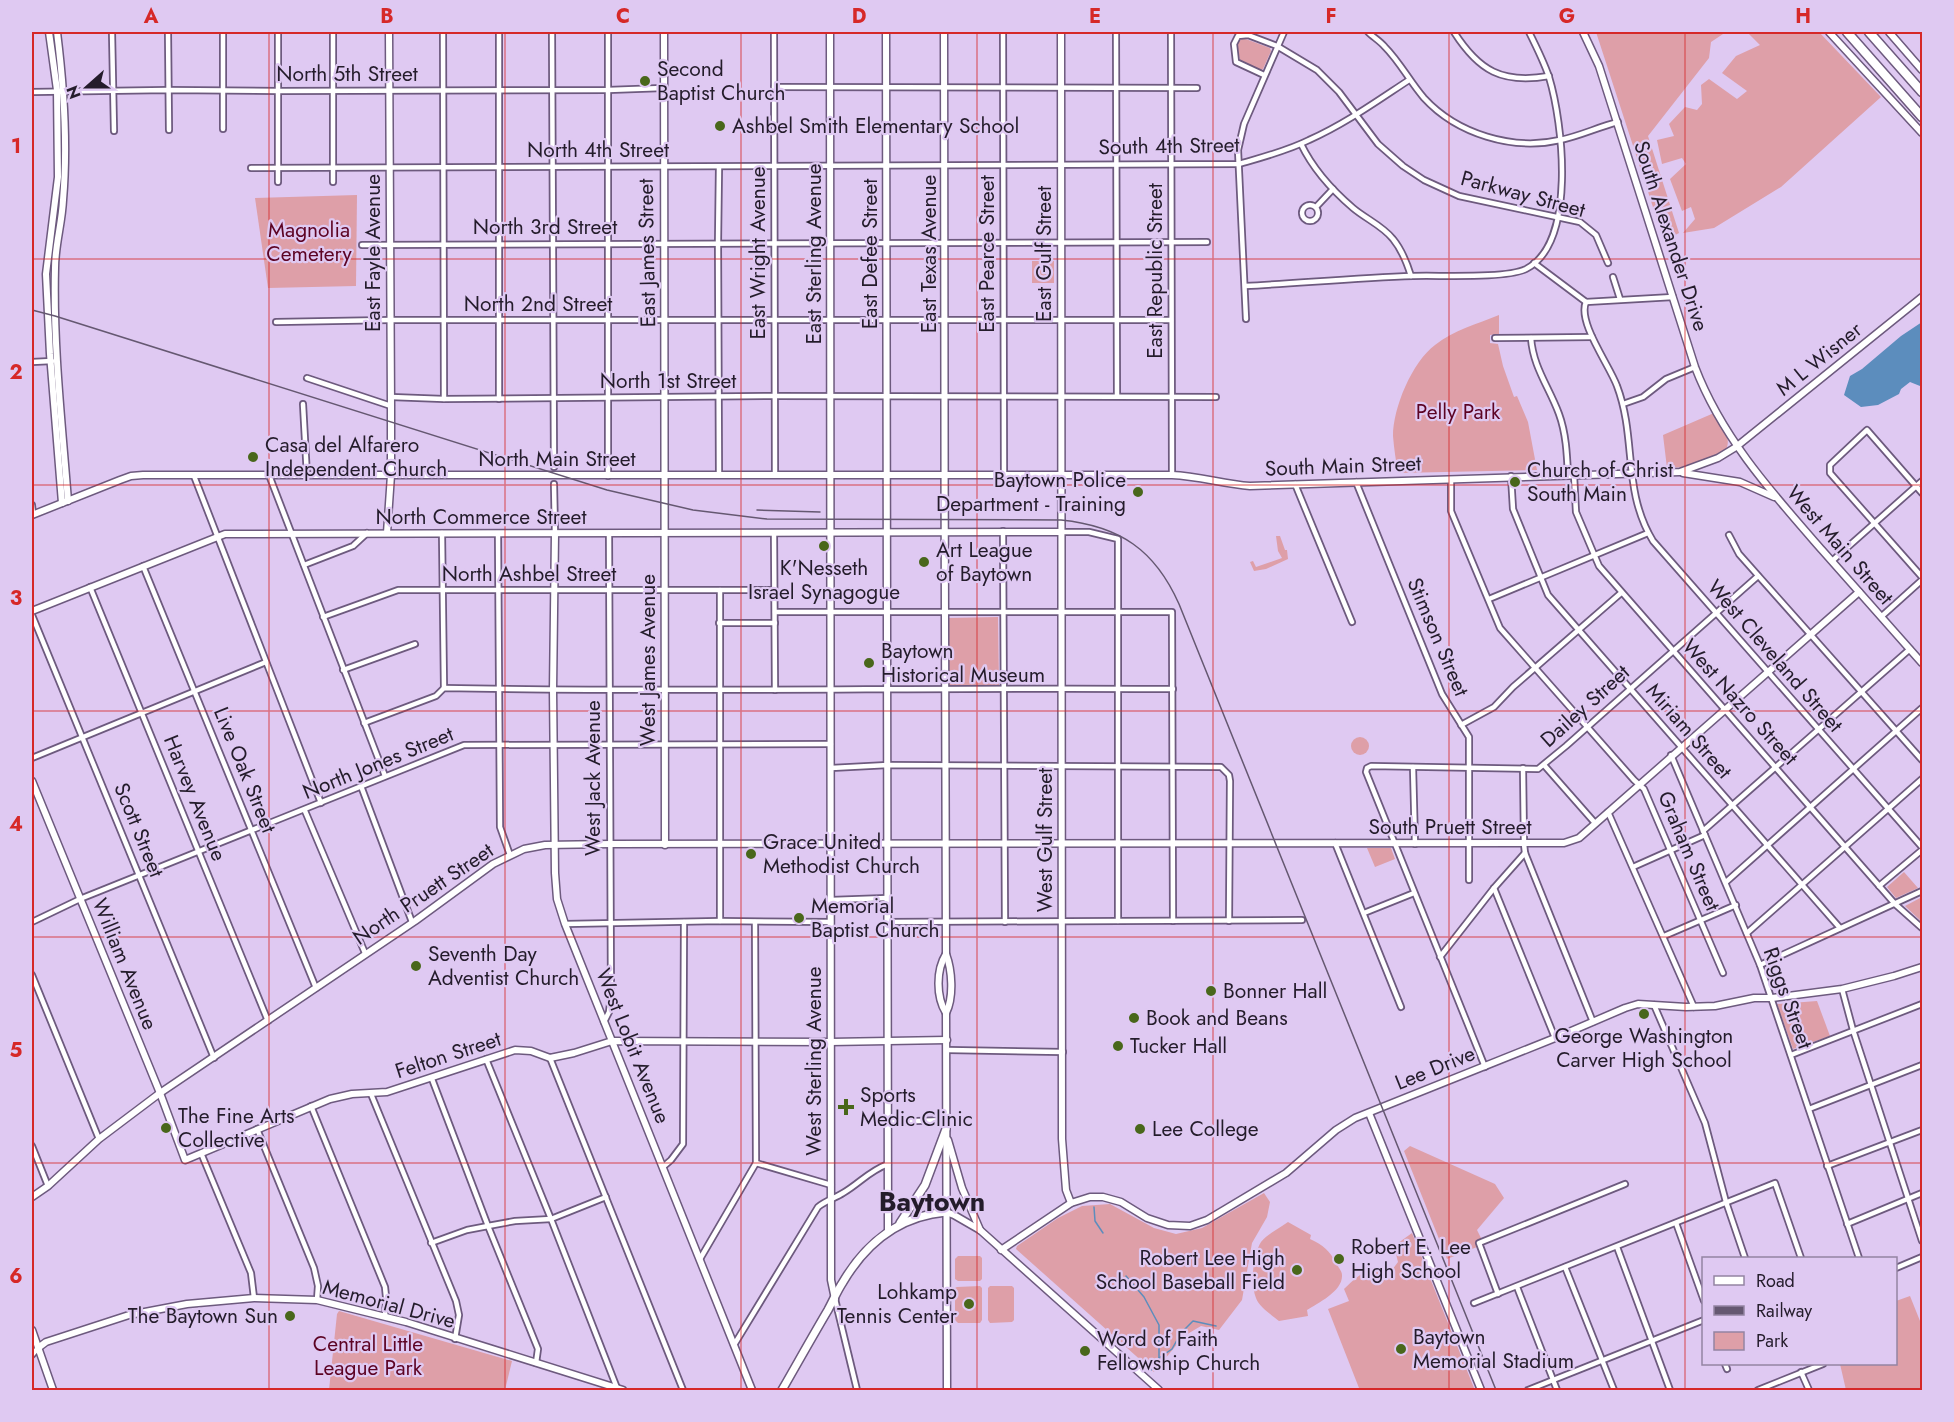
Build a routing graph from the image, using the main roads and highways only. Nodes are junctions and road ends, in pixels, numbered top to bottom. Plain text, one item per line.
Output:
1 (1847, 32) edge
2 (1869, 32) edge
3 (1923, 92) edge
4 (1923, 117) edge
5 (946, 1129) road end
6 (946, 1212) road end
7 (898, 1225) junction
8 (782, 1390) edge

1 - 4 highway
2 - 3 highway
5 - 7 main road
6 - 7 main road
7 - 8 main road

